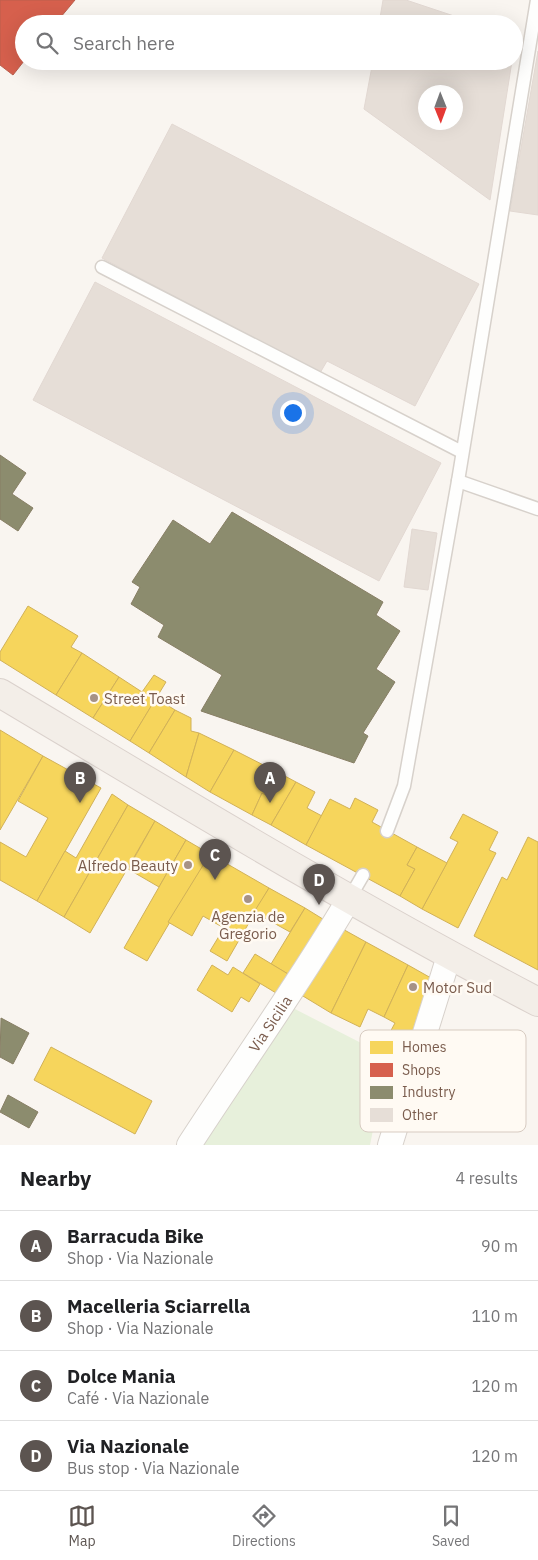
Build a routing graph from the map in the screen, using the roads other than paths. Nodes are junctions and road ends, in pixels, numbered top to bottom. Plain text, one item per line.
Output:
1 (537, 0) edge
2 (102, 267) dead end
3 (462, 452) junction
4 (458, 481) junction
5 (538, 509) edge
6 (0, 693) edge
7 (387, 831) dead end
8 (363, 875) dead end
9 (349, 899) junction
10 (449, 956) junction
11 (538, 1002) edge
12 (426, 1030) edge
13 (394, 1132) edge
14 (189, 1145) edge
15 (390, 1145) edge

1 - 3 lane
2 - 3 lane
3 - 4 lane
4 - 5 lane
4 - 7 lane
6 - 9 main road
8 - 9 lane
9 - 10 main road
9 - 14 street, Via Sicilia
10 - 11 main road
10 - 12 street
13 - 15 street

